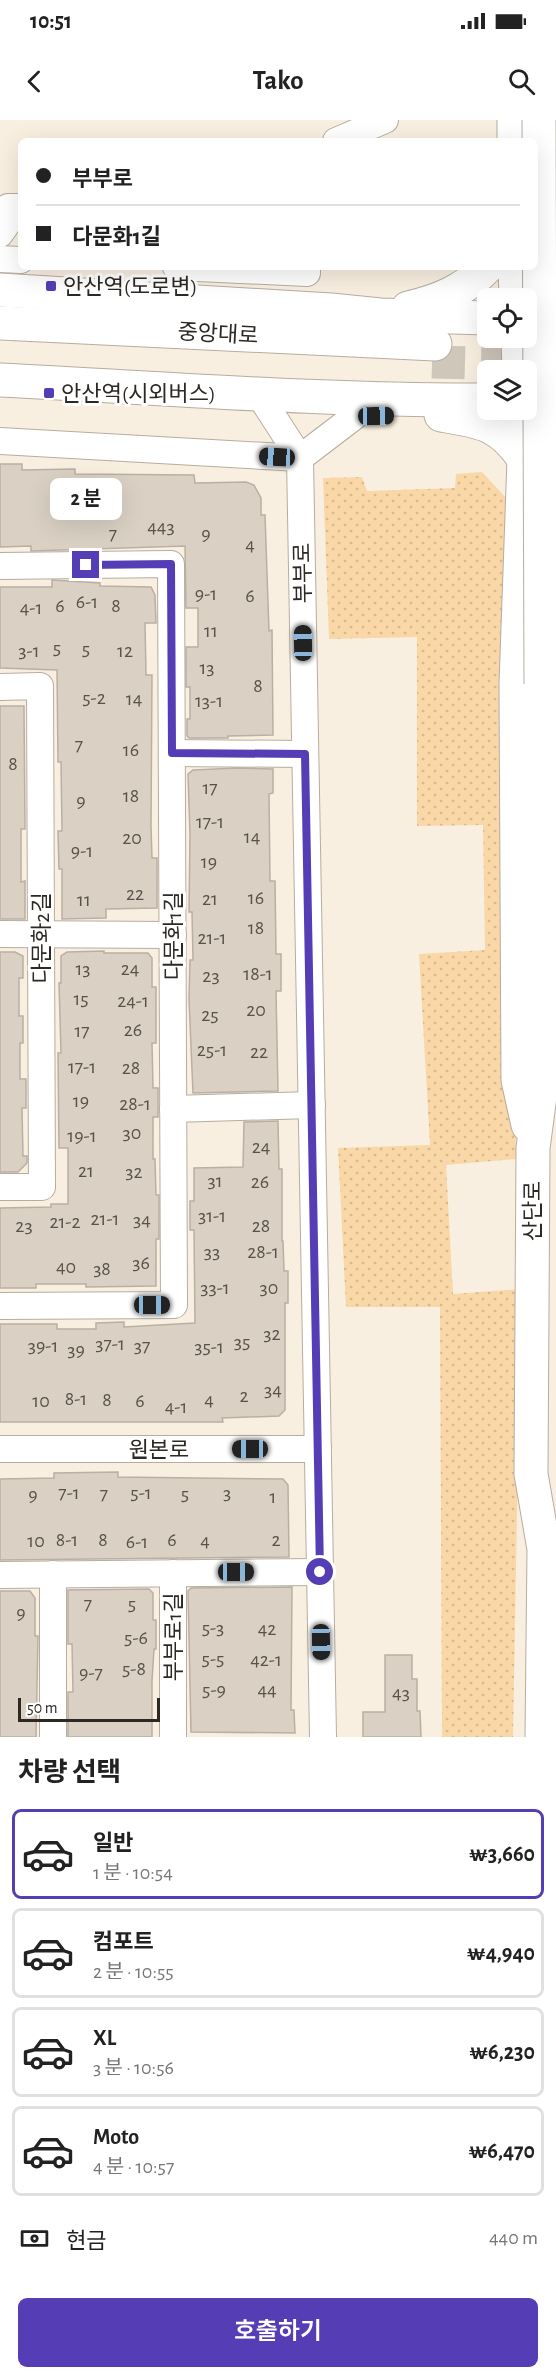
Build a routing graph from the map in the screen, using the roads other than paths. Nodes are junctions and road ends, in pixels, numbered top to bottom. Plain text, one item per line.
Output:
1 (385, 120) edge
2 (514, 120) edge
3 (539, 120) edge
4 (343, 138) edge
5 (514, 138) edge
6 (18, 207) edge
7 (0, 235) edge
8 (18, 235) edge
9 (0, 259) edge
10 (18, 260) edge
11 (305, 270) edge
12 (484, 270) edge
13 (515, 270) edge
14 (516, 288) edge
15 (0, 290) edge
16 (331, 310) junction
17 (380, 315) junction
18 (477, 318) edge
19 (537, 319) edge
20 (556, 320) edge
21 (0, 323) edge
22 (0, 345) edge
23 (0, 380) edge
24 (258, 393) junction
25 (301, 398) junction
26 (477, 400) edge
27 (537, 400) tunnel mouth
28 (556, 400) edge
29 (355, 416) junction
30 (521, 420) edge
31 (0, 441) edge
32 (300, 458) junction
33 (524, 459) junction
34 (0, 566) edge
35 (0, 687) edge
36 (172, 753) junction
37 (305, 754) junction
38 (0, 934) edge
39 (41, 934) junction
40 (173, 935) junction
41 (312, 1105) junction
42 (173, 1109) junction
43 (533, 1148) junction
44 (0, 1188) edge
45 (0, 1306) edge
46 (0, 1449) edge
47 (318, 1449) junction
48 (531, 1474) junction
49 (320, 1572) junction
50 (173, 1573) junction
51 (53, 1574) junction
52 (0, 1575) edge
53 (53, 1737) edge
54 (173, 1737) edge
55 (323, 1737) edge
56 (520, 1737) edge
57 (542, 1737) edge

1 - 4 street
2 - 5 main road
3 - 43 main road, 산단로, bridge
6 - 7 street
7 - 8 street
9 - 10 street
11 - 16 street
12 - 17 main road
13 - 14 main road
15 - 16 main road
16 - 17 main road
17 - 18 main road
19 - 20 main road
21 - 22 main road, 중앙대로
23 - 24 main road
24 - 25 main road
24 - 32 street
25 - 26 main road
25 - 29 main road
27 - 28 main road
29 - 32 street
29 - 33 main road
30 - 33 main road
31 - 32 street
32 - 37 street, 부부로
33 - 43 main road
34 - 36 street, 다문화1길
35 - 39 street, 다문화2길
36 - 37 street
36 - 40 street, 다문화1길
37 - 41 street, 부부로
38 - 39 street
39 - 40 street
39 - 44 street, 다문화2길
40 - 42 street, 다문화1길
41 - 42 street
41 - 47 street, 부부로
42 - 45 street, 다문화1길
43 - 48 main road, 산단로
46 - 47 street, 원본로
47 - 49 street, 부부로
48 - 56 main road
48 - 57 main road, 산단로
49 - 50 street, 부부로1길
49 - 55 street, 부부로
50 - 51 street, 부부로1길
50 - 54 street, 부부로1길
51 - 52 street, 부부로1길
51 - 53 street

